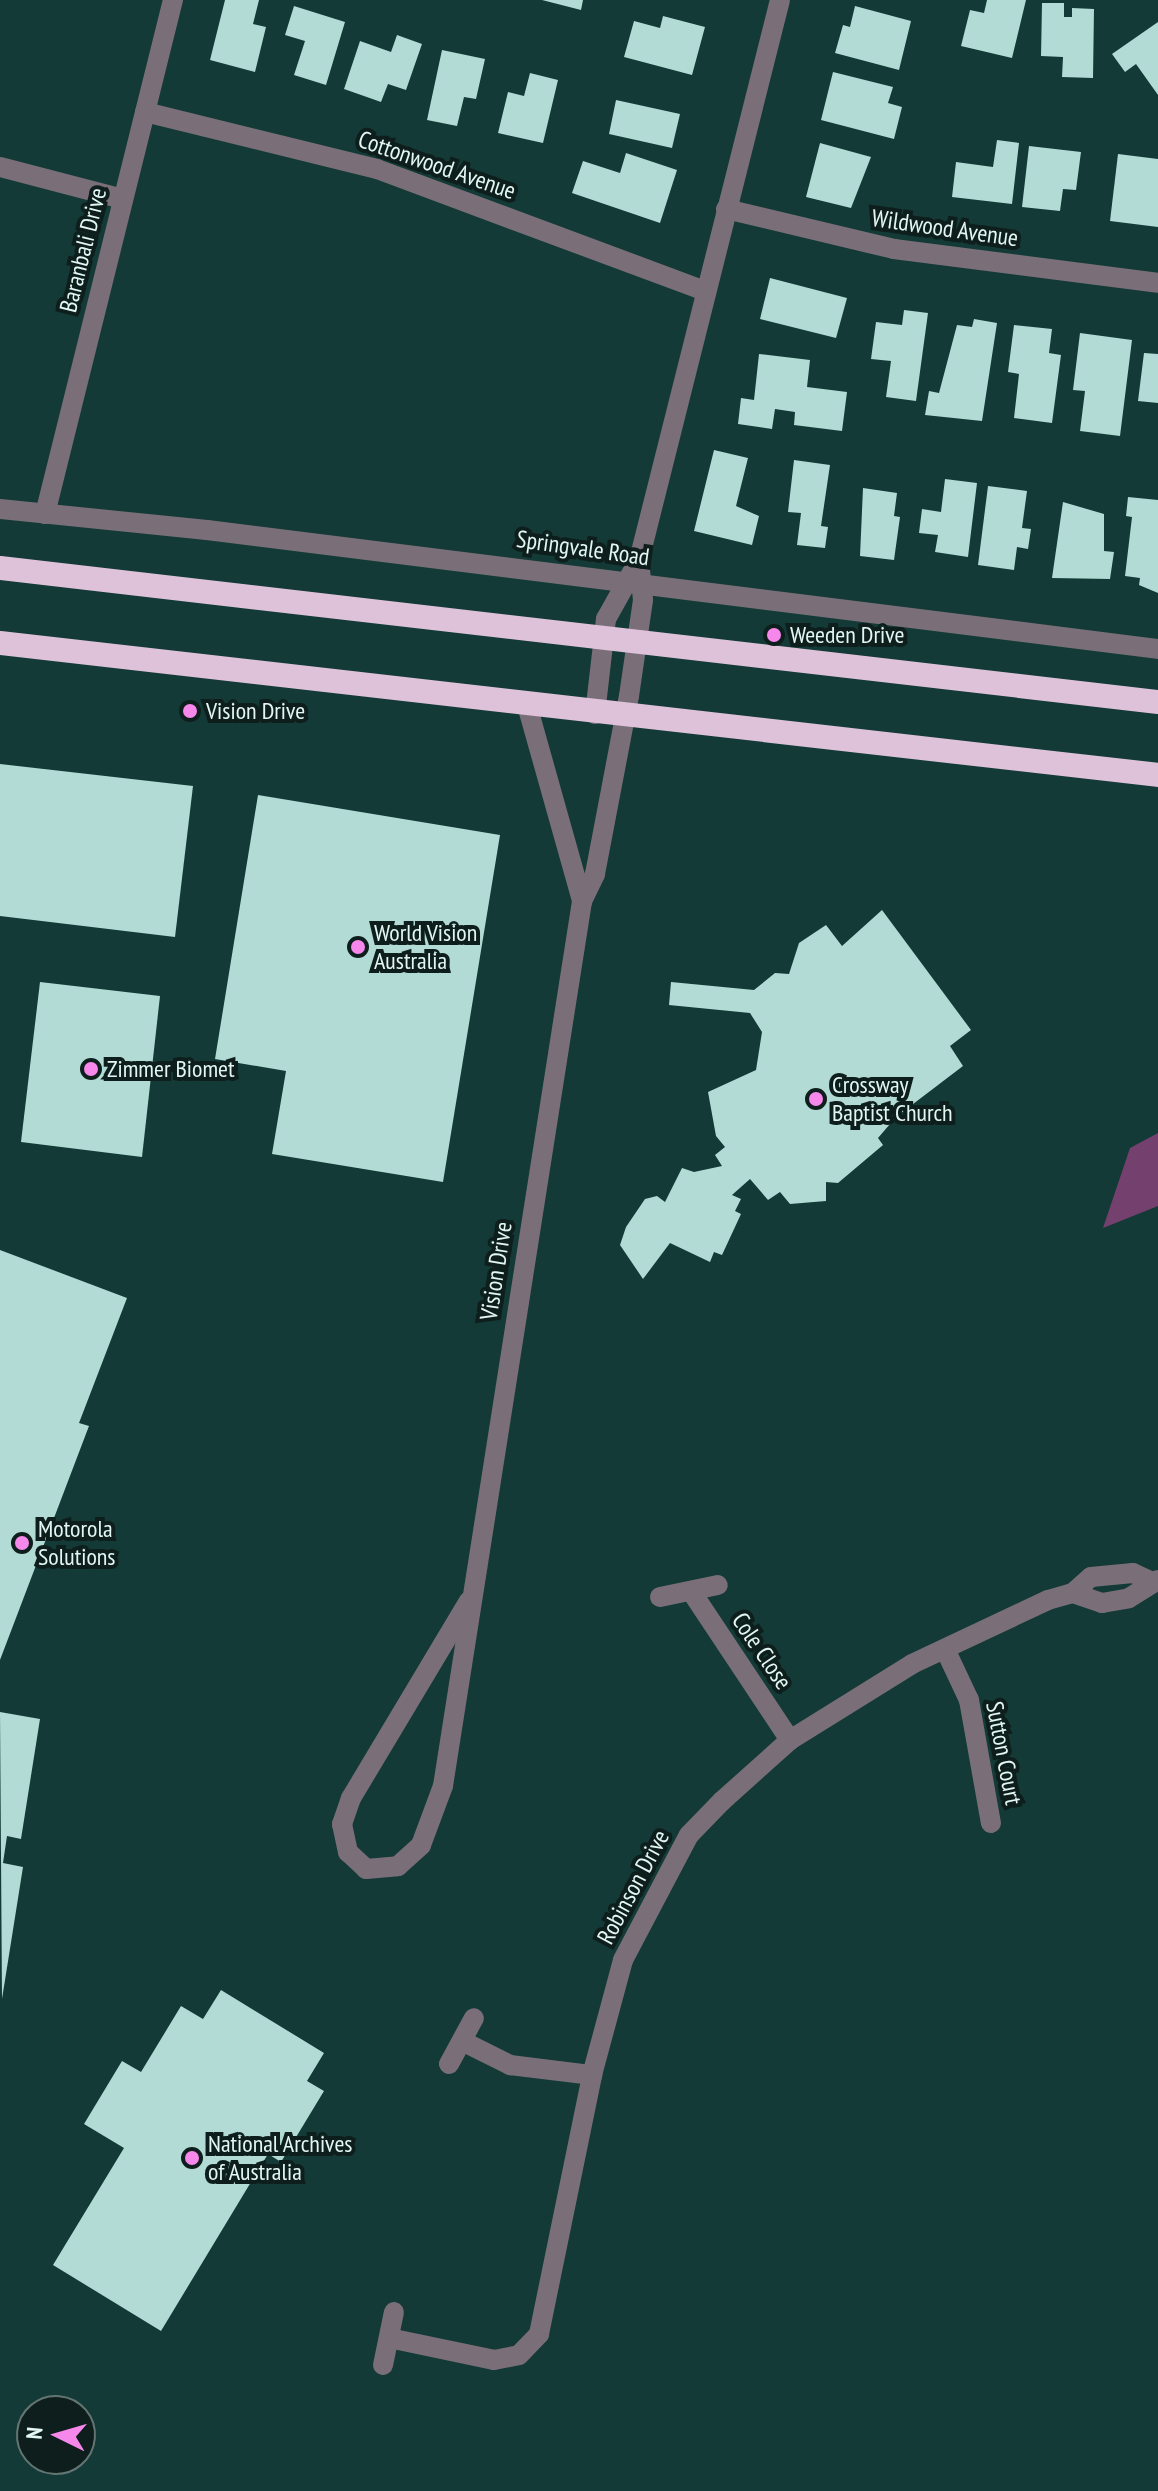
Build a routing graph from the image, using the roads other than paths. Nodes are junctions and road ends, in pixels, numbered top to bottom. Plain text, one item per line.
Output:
1 (173, 0) edge
2 (780, 0) edge
3 (145, 112) junction
4 (0, 167) edge
5 (123, 199) junction
6 (726, 209) junction
7 (1158, 283) edge
8 (705, 291) junction
9 (0, 509) edge
10 (45, 514) junction
11 (0, 568) edge
12 (633, 583) junction
13 (603, 640) junction
14 (0, 643) edge
15 (637, 644) junction
16 (1158, 649) edge
17 (1158, 702) edge
18 (527, 705) junction
19 (595, 714) junction
20 (626, 718) junction
21 (1158, 775) edge
22 (582, 901) junction
23 (1154, 1581) edge
24 (718, 1585) dead end
25 (691, 1591) junction
26 (660, 1597) dead end
27 (469, 1601) junction
28 (945, 1649) junction
29 (790, 1740) junction
30 (991, 1823) dead end
31 (474, 2018) dead end
32 (462, 2041) junction
33 (449, 2064) dead end
34 (592, 2075) junction
35 (394, 2312) dead end
36 (389, 2338) junction
37 (383, 2365) dead end

1 - 3 street, Baranbali Drive
2 - 6 street
3 - 5 street, Baranbali Drive
3 - 8 street, Cottonwood Avenue
4 - 5 street
5 - 10 street, Baranbali Drive
6 - 7 street, Wildwood Avenue
6 - 8 street
8 - 12 street
9 - 10 street, Springvale Road
10 - 12 street, Springvale Road
11 - 13 highway
12 - 13 street
12 - 15 street
12 - 16 street, Springvale Road
13 - 15 highway
13 - 19 street
14 - 18 highway
15 - 17 highway
15 - 20 street
18 - 19 highway
18 - 22 street, Vision Drive
19 - 20 highway
20 - 21 highway
20 - 22 street, Vision Drive
22 - 27 street, Vision Drive
23 - 28 street, Robinson Drive
24 - 25 street
25 - 26 street
25 - 29 street, Cole Close
27 - 27 street, Vision Drive
28 - 29 street, Robinson Drive
28 - 30 street, Sutton Court
29 - 34 street, Robinson Drive
31 - 32 street
32 - 33 street
32 - 34 street
34 - 36 street, Robinson Drive
35 - 36 street
36 - 37 street

